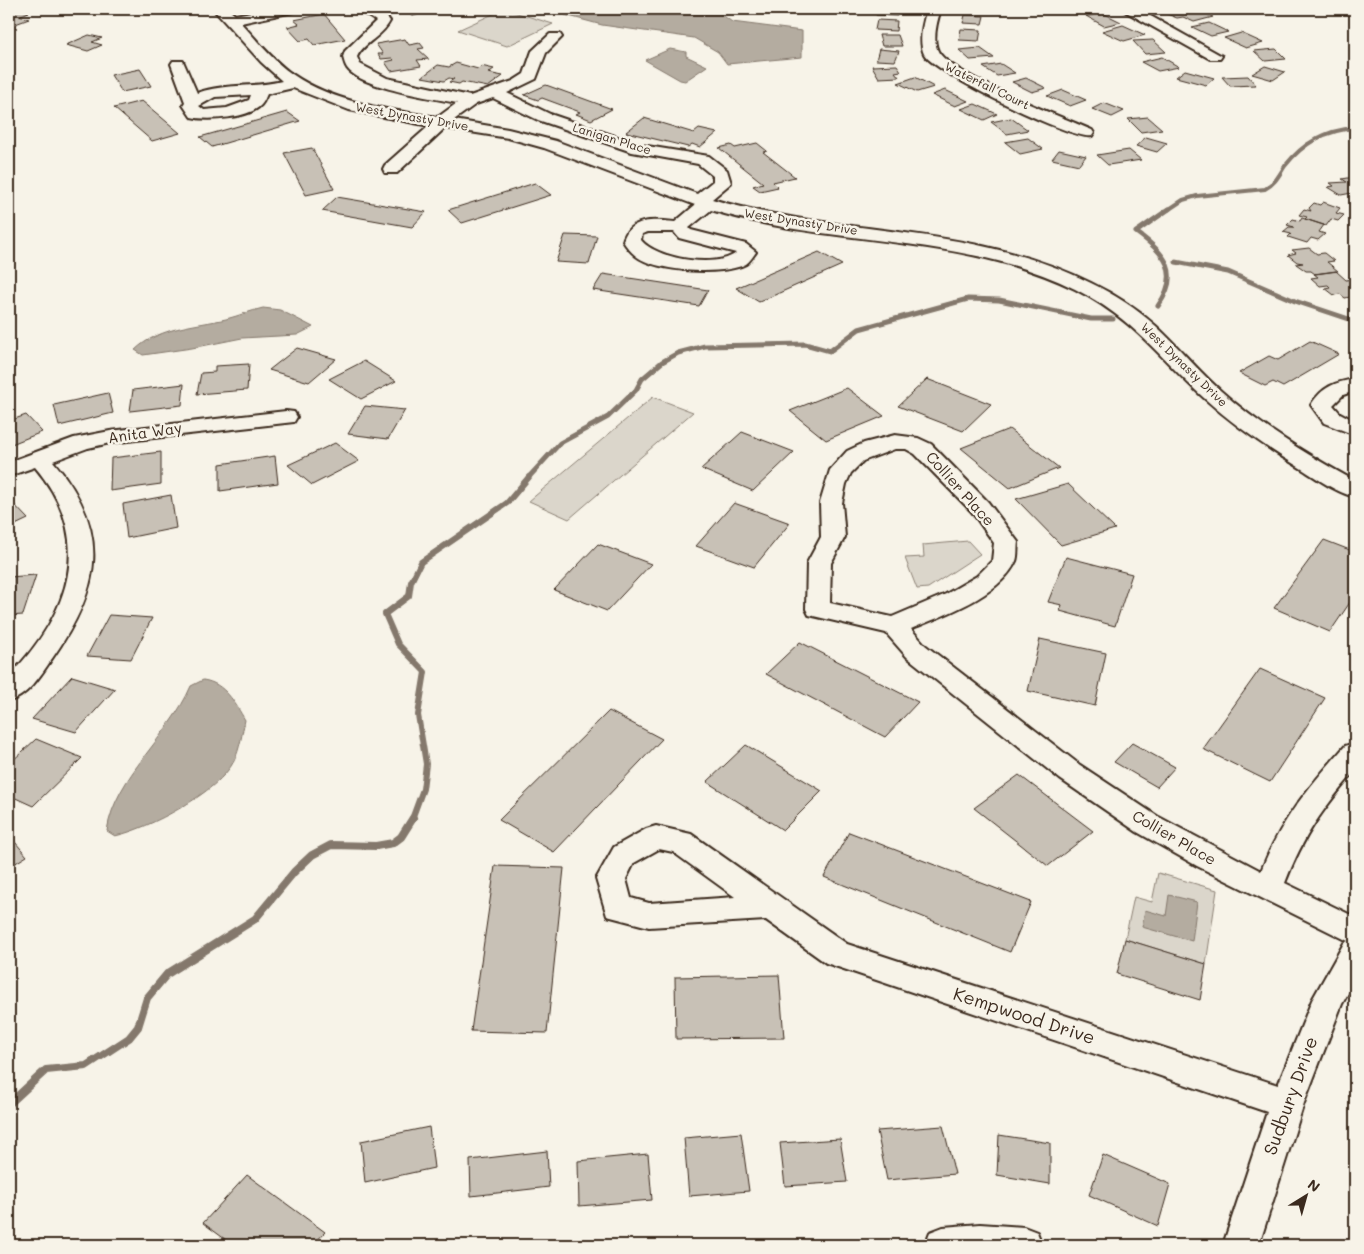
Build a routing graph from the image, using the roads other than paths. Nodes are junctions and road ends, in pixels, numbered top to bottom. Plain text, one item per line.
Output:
1 (288, 9) edge
2 (364, 9) edge
3 (934, 9) edge
4 (1128, 9) edge
5 (227, 15) edge
6 (555, 37) dead end
7 (1215, 56) dead end
8 (178, 64) dead end
9 (294, 83) junction
10 (494, 93) junction
11 (471, 101) junction
12 (442, 123) junction
13 (1086, 133) dead end
14 (391, 169) dead end
15 (704, 203) junction
16 (679, 227) junction
17 (1355, 385) edge
18 (286, 417) dead end
19 (1355, 429) edge
20 (38, 458) junction
21 (9, 469) edge
22 (1355, 490) edge
23 (894, 626) junction
24 (9, 692) edge
25 (1355, 753) edge
26 (1269, 887) junction
27 (772, 907) dead end
28 (1355, 930) edge
29 (1355, 952) edge
30 (1287, 1103) junction
31 (943, 1245) edge
32 (1024, 1245) edge
33 (1242, 1245) edge

1 - 5 street
2 - 11 street
3 - 13 street, Waterfall Court
4 - 7 street
5 - 9 street, West Dynasty Drive
6 - 10 street
8 - 9 street
9 - 12 street, West Dynasty Drive
10 - 11 street
10 - 15 street, Lanigan Place
11 - 12 street
12 - 14 street
12 - 15 street, West Dynasty Drive
15 - 16 street
15 - 22 street, West Dynasty Drive
16 - 16 street
17 - 19 street
18 - 20 street, Anita Way
20 - 21 street, Anita Way
20 - 24 street
23 - 23 street, Collier Place
23 - 26 street, Collier Place
25 - 26 street
26 - 28 street, Collier Place
27 - 30 street, Kempwood Drive
29 - 30 street, Sudbury Drive
30 - 33 street, Sudbury Drive
31 - 32 street

